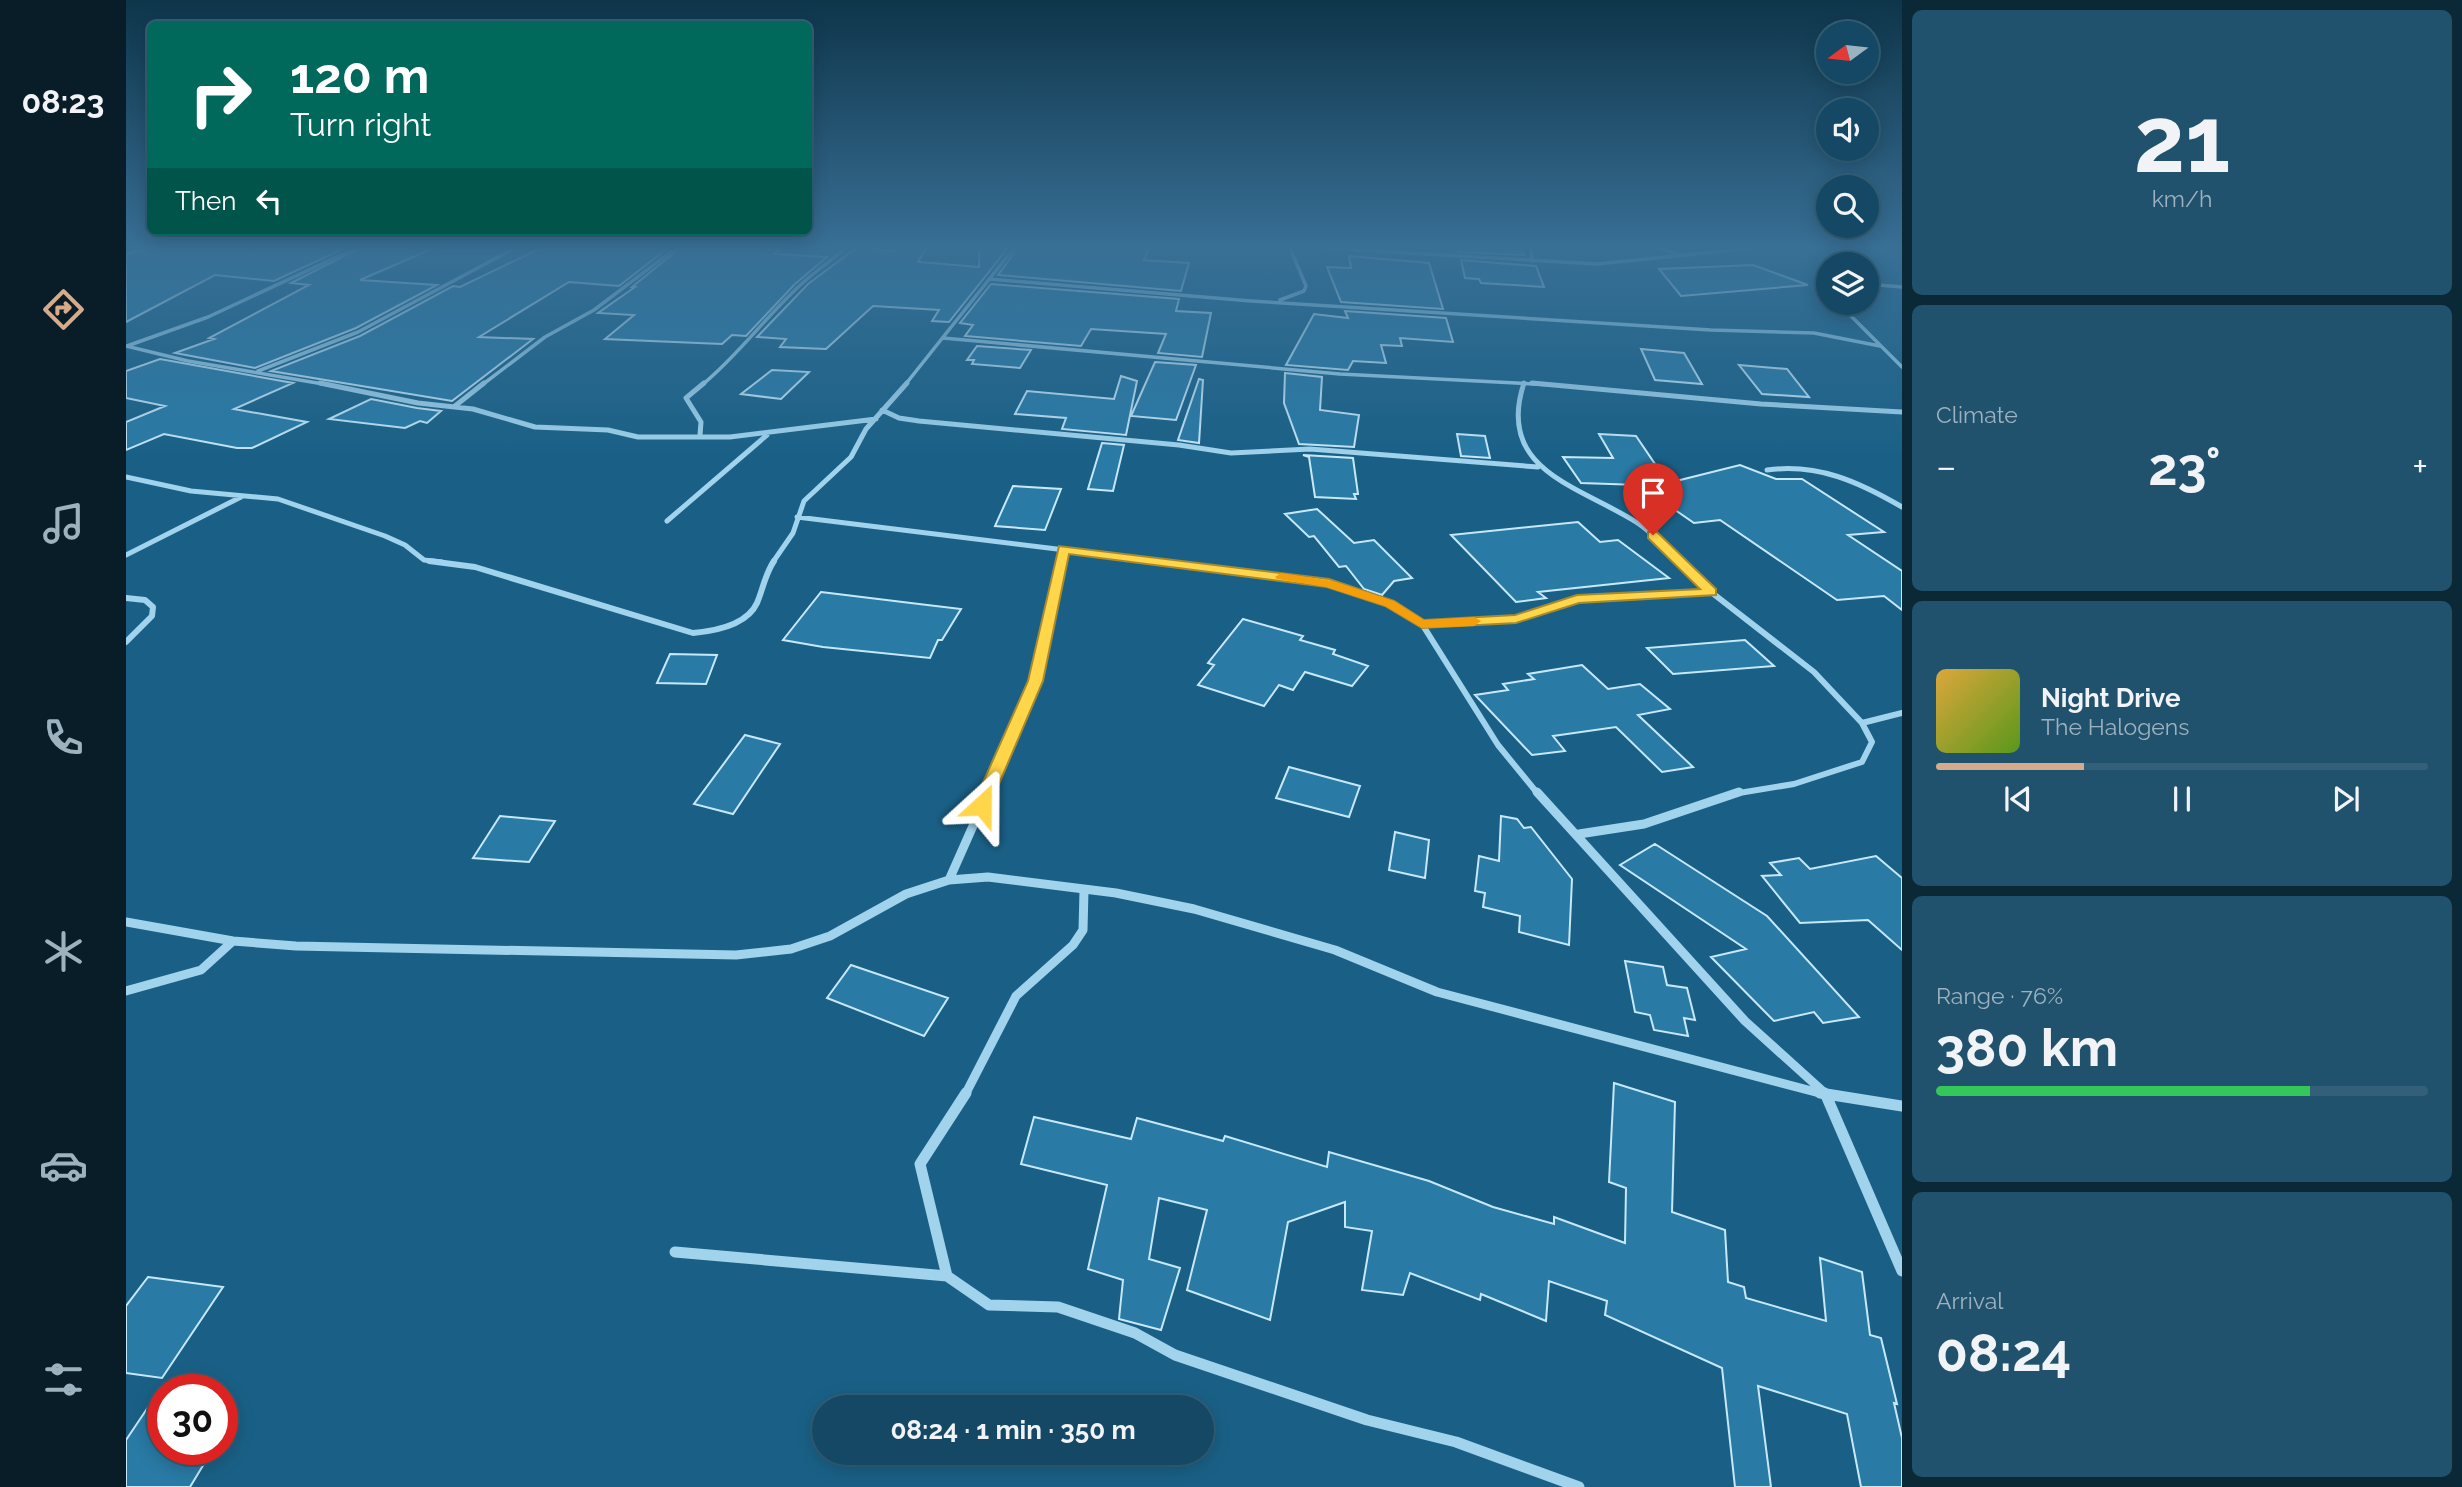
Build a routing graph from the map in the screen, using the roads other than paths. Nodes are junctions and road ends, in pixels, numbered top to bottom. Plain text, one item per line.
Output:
1 (207, 317) edge
2 (385, 317) edge
3 (581, 317) edge
4 (770, 317) edge
5 (959, 317) edge
6 (1517, 317) edge
7 (1852, 317) edge
8 (943, 338) junction
9 (126, 346) edge
10 (1880, 346) junction
11 (1902, 367) edge
12 (258, 371) junction
13 (1524, 383) junction
14 (455, 406) junction
15 (882, 410) junction
16 (1902, 412) edge
17 (876, 419) junction
18 (700, 435) junction
19 (768, 435) junction
20 (1538, 467) junction
21 (1767, 470) dead end
22 (126, 477) edge
23 (243, 496) junction
24 (1902, 507) edge
25 (797, 517) junction
26 (667, 521) dead end
27 (1064, 549) junction
28 (126, 555) edge
29 (1711, 592) junction
30 (126, 598) edge
31 (1422, 624) junction
32 (126, 642) edge
33 (1902, 713) edge
34 (1862, 723) junction
35 (1578, 834) junction
36 (950, 880) junction
37 (1084, 890) junction
38 (126, 922) edge
39 (233, 942) junction
40 (126, 991) edge
41 (1827, 1095) junction
42 (1902, 1106) edge
43 (675, 1252) dead end
44 (1902, 1271) edge
45 (947, 1276) junction
46 (1579, 1487) edge

1 - 9 street
2 - 12 street
3 - 14 street
4 - 18 street
5 - 8 street
6 - 10 street
7 - 10 street
8 - 13 street
8 - 15 street
9 - 12 street
10 - 11 street
12 - 14 street
13 - 16 street
13 - 20 street
14 - 18 street
15 - 17 street
15 - 20 street
17 - 19 street
17 - 25 street
18 - 19 street
19 - 26 street
20 - 29 street
21 - 24 street
22 - 23 street
23 - 25 street
23 - 28 street
25 - 27 street
27 - 31 street
27 - 36 street
29 - 31 street
29 - 34 street
30 - 32 street
31 - 35 street
33 - 34 street
34 - 35 street
35 - 41 street
36 - 37 street
36 - 39 street
37 - 41 street
37 - 45 street
38 - 39 street
39 - 40 street
41 - 42 street
41 - 44 street
43 - 45 street
45 - 46 street

